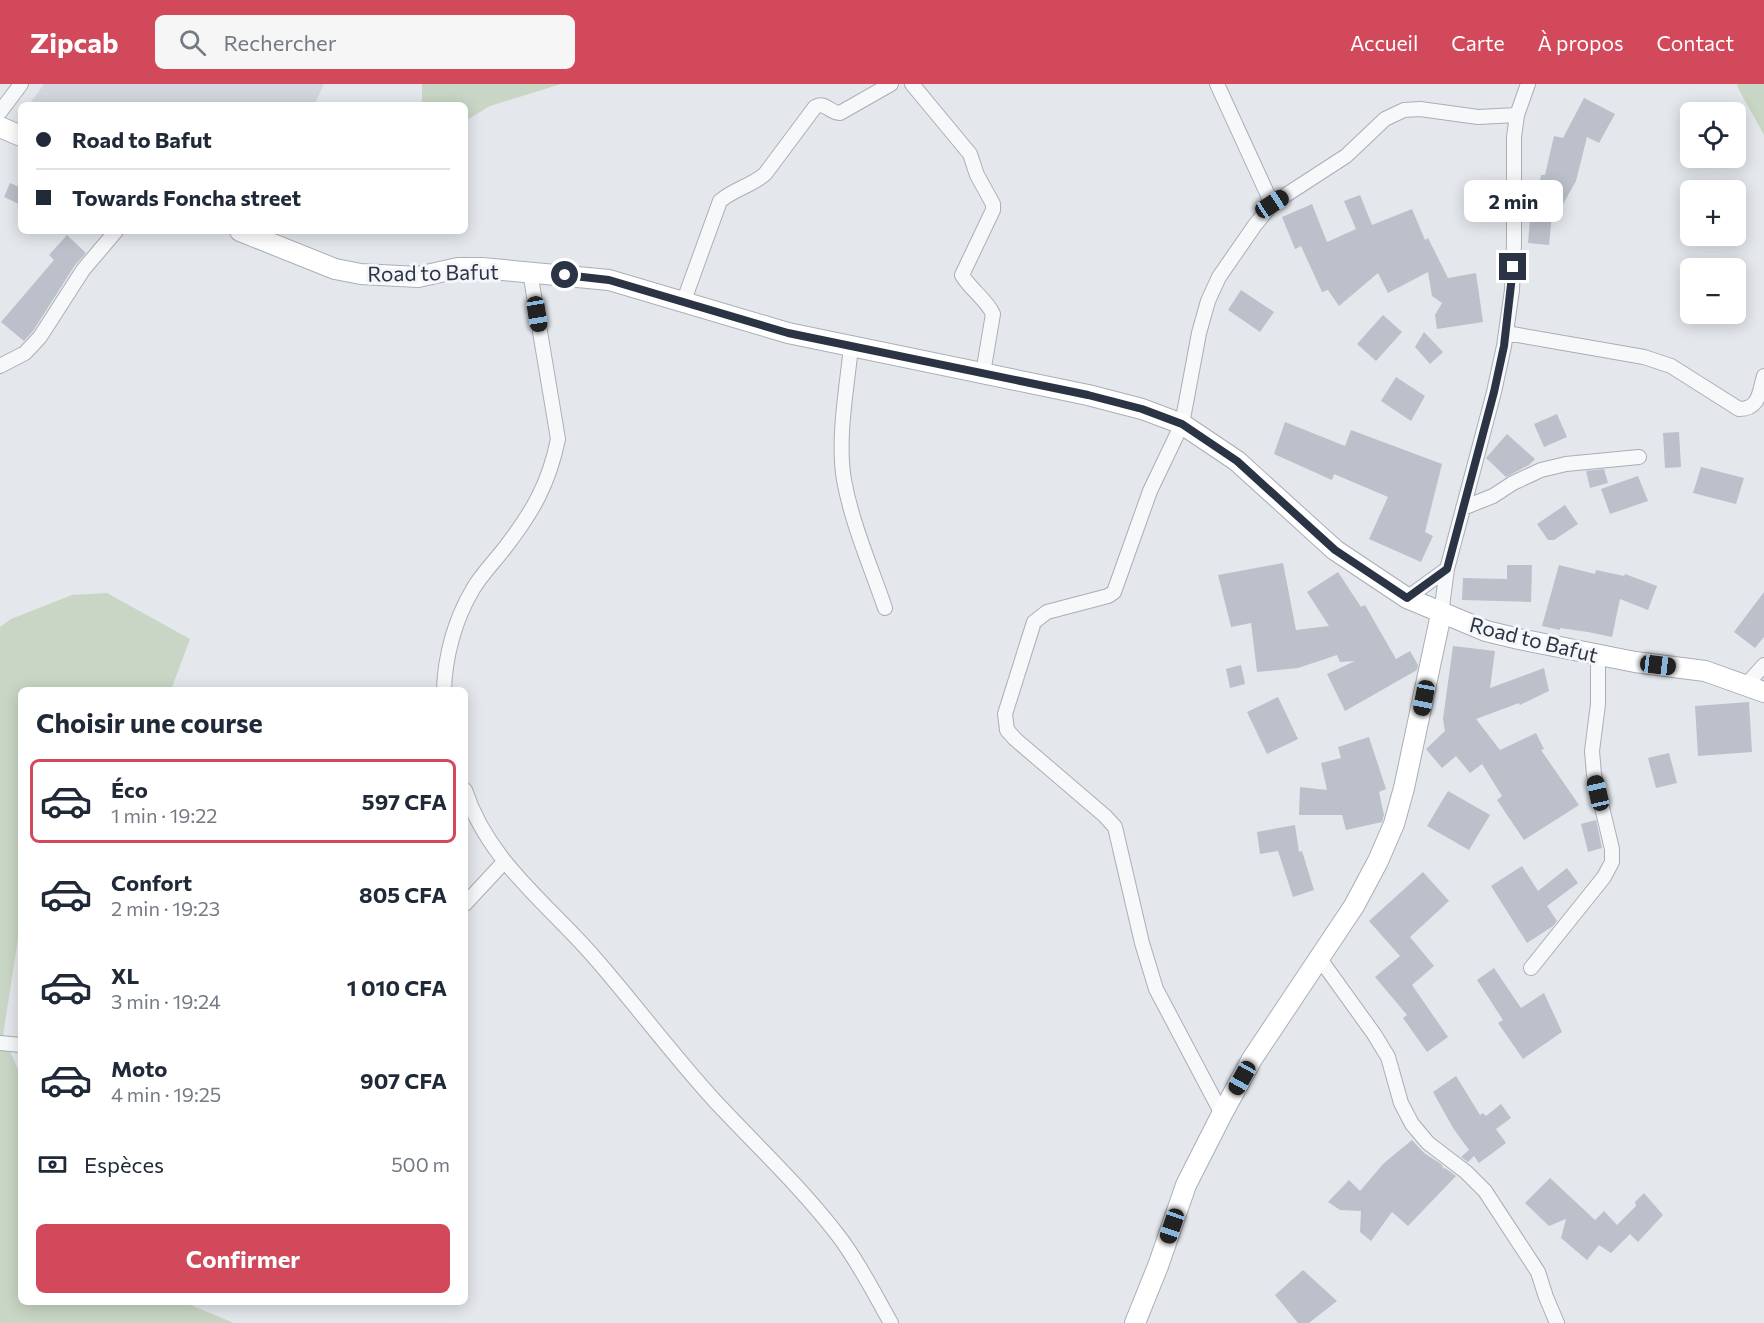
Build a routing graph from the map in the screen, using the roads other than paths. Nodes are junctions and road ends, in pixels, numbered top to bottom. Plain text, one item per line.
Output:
1 (21, 84) edge
2 (891, 84) edge
3 (912, 84) edge
4 (1217, 84) edge
5 (1528, 84) edge
6 (923, 90) edge
7 (0, 112) edge
8 (1517, 115) junction
9 (0, 127) edge
10 (18, 135) edge
11 (1272, 204) junction
12 (113, 234) edge
13 (248, 234) edge
14 (530, 272) junction
15 (683, 303) junction
16 (1506, 333) junction
17 (851, 346) junction
18 (0, 366) edge
19 (983, 373) junction
20 (1764, 376) edge
21 (1182, 424) junction
22 (1639, 458) dead end
23 (1463, 508) junction
24 (1447, 569) junction
25 (1407, 598) junction
26 (885, 608) dead end
27 (1442, 614) junction
28 (1598, 655) junction
29 (1764, 664) edge
30 (1746, 685) junction
31 (444, 687) edge
32 (1764, 692) edge
33 (468, 797) edge
34 (504, 862) junction
35 (468, 900) edge
36 (1320, 959) junction
37 (1531, 968) dead end
38 (0, 1043) edge
39 (18, 1045) edge
40 (1222, 1114) junction
41 (891, 1323) edge
42 (1135, 1323) edge
43 (1557, 1323) edge

1 - 7 street
2 - 15 street
3 - 6 street
4 - 11 street
5 - 8 street
6 - 19 street
8 - 11 street
8 - 16 street
9 - 10 street
11 - 21 street
12 - 18 street
13 - 14 street, Road to Bafut
14 - 15 street, Road to Bafut
14 - 31 street
15 - 17 street, Road to Bafut
16 - 20 street
16 - 23 street
17 - 19 street, Road to Bafut
17 - 26 street
19 - 21 street, Road to Bafut
21 - 25 street, Road to Bafut
21 - 40 street
22 - 23 street
23 - 24 street
24 - 25 street
24 - 27 street
25 - 27 street, Road to Bafut
27 - 28 street, Road to Bafut
27 - 36 street
28 - 30 street, Road to Bafut
28 - 37 street
29 - 30 street
30 - 32 street, Road to Bafut
33 - 34 street
34 - 35 street
34 - 41 street
36 - 40 street
36 - 43 street
38 - 39 street
40 - 42 street

